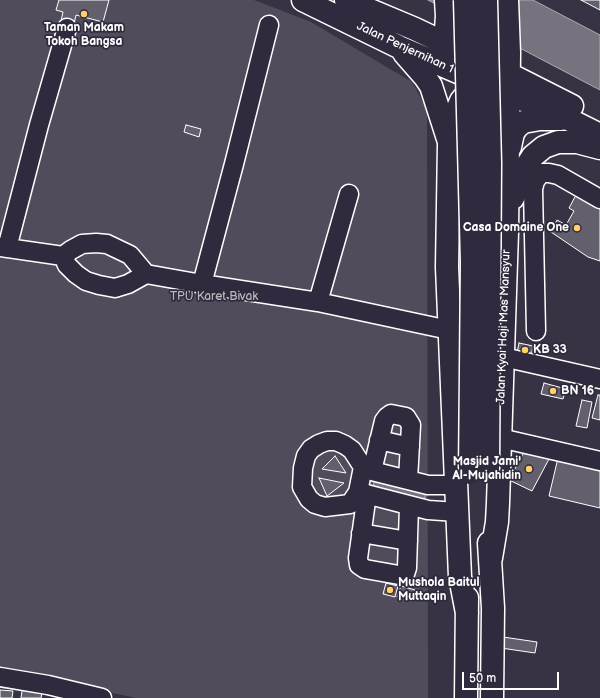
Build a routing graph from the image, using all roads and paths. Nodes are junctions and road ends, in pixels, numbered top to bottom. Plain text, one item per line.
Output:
1 (303, 0) edge
2 (346, 0) edge
3 (465, 0) edge
4 (486, 0) edge
5 (490, 0) edge
6 (507, 0) edge
7 (446, 8) edge
8 (269, 24) dead end
9 (67, 28) dead end
10 (459, 44) junction
11 (399, 47) junction
12 (443, 66) junction
13 (506, 72) junction
14 (479, 81) junction
15 (439, 110) junction
16 (568, 118) junction
17 (600, 120) edge
18 (600, 135) edge
19 (449, 143) junction
20 (600, 148) edge
21 (508, 154) junction
22 (349, 194) dead end
23 (600, 199) edge
24 (507, 232) junction
25 (3, 248) edge
26 (447, 251) junction
27 (63, 256) junction
28 (146, 274) junction
29 (202, 284) junction
30 (318, 302) junction
31 (449, 330) junction
32 (536, 331) dead end
33 (503, 357) junction
34 (600, 379) edge
35 (500, 438) junction
36 (380, 440) junction
37 (410, 447) junction
38 (600, 461) edge
39 (367, 469) junction
40 (471, 476) junction
41 (408, 480) junction
42 (362, 493) junction
43 (409, 506) junction
44 (457, 512) junction
45 (361, 533) junction
46 (408, 541) junction
47 (491, 558) junction
48 (467, 612) junction
49 (0, 677) edge
50 (46, 692) edge
51 (102, 698) edge
52 (466, 698) edge
53 (492, 698) edge

1 - 11 main road, Jalan Penjernihan 1
2 - 10 main road, Jalan Penjernihan 1
3 - 40 main road, Jalan Kyai Haji Mas Mansyur, bridge
4 - 40 main road, Jalan Kyai Haji Mas Mansyur, bridge
5 - 10 main road, bridge
6 - 13 main road, Jalan Kyai Haji Mas Mansyur
7 - 10 main road
8 - 29 street
9 - 25 street
10 - 12 main road
10 - 13 main road, Jalan Penjernihan 1
11 - 12 main road, Jalan Penjernihan 1
11 - 15 main road
12 - 14 main road, Jalan Penjernihan 1
12 - 15 main road
13 - 14 main road, Jalan Kyai Haji Mas Mansyur
13 - 16 main road
13 - 17 main road
13 - 21 main road, Jalan Kyai Haji Mas Mansyur
14 - 19 main road, Jalan Kyai Haji Mas Mansyur
15 - 19 main road
16 - 18 main road
16 - 21 main road
19 - 26 main road, Jalan Kyai Haji Mas Mansyur
20 - 24 main road
21 - 24 main road, Jalan Kyai Haji Mas Mansyur
21 - 26 main road
22 - 30 street
23 - 32 street
24 - 33 main road, Jalan Kyai Haji Mas Mansyur
25 - 27 street
26 - 31 main road, Jalan Kyai Haji Mas Mansyur
27 - 28 street
27 - 28 street
28 - 29 street
29 - 30 street
30 - 31 street
31 - 40 main road, Jalan Kyai Haji Mas Mansyur
33 - 34 street
33 - 35 main road, Jalan Kyai Haji Mas Mansyur
35 - 38 street
35 - 47 main road, Jalan Kyai Haji Mas Mansyur
36 - 37 street
36 - 37 street
36 - 39 street
37 - 41 street
39 - 41 street
39 - 42 street
39 - 42 street
40 - 41 street
40 - 44 main road, Jalan Kyai Haji Mas Mansyur
40 - 47 main road, Jalan Kyai Haji Mas Mansyur
40 - 48 main road, Jalan Kyai Haji Mas Mansyur
42 - 43 street
42 - 45 street
43 - 44 street
43 - 46 street
44 - 48 main road, Jalan Kyai Haji Mas Mansyur
45 - 46 street
45 - 46 street
47 - 53 main road, Jalan Kyai Haji Mas Mansyur
48 - 52 main road, Jalan Kyai Haji Mas Mansyur
49 - 50 street
50 - 51 street

